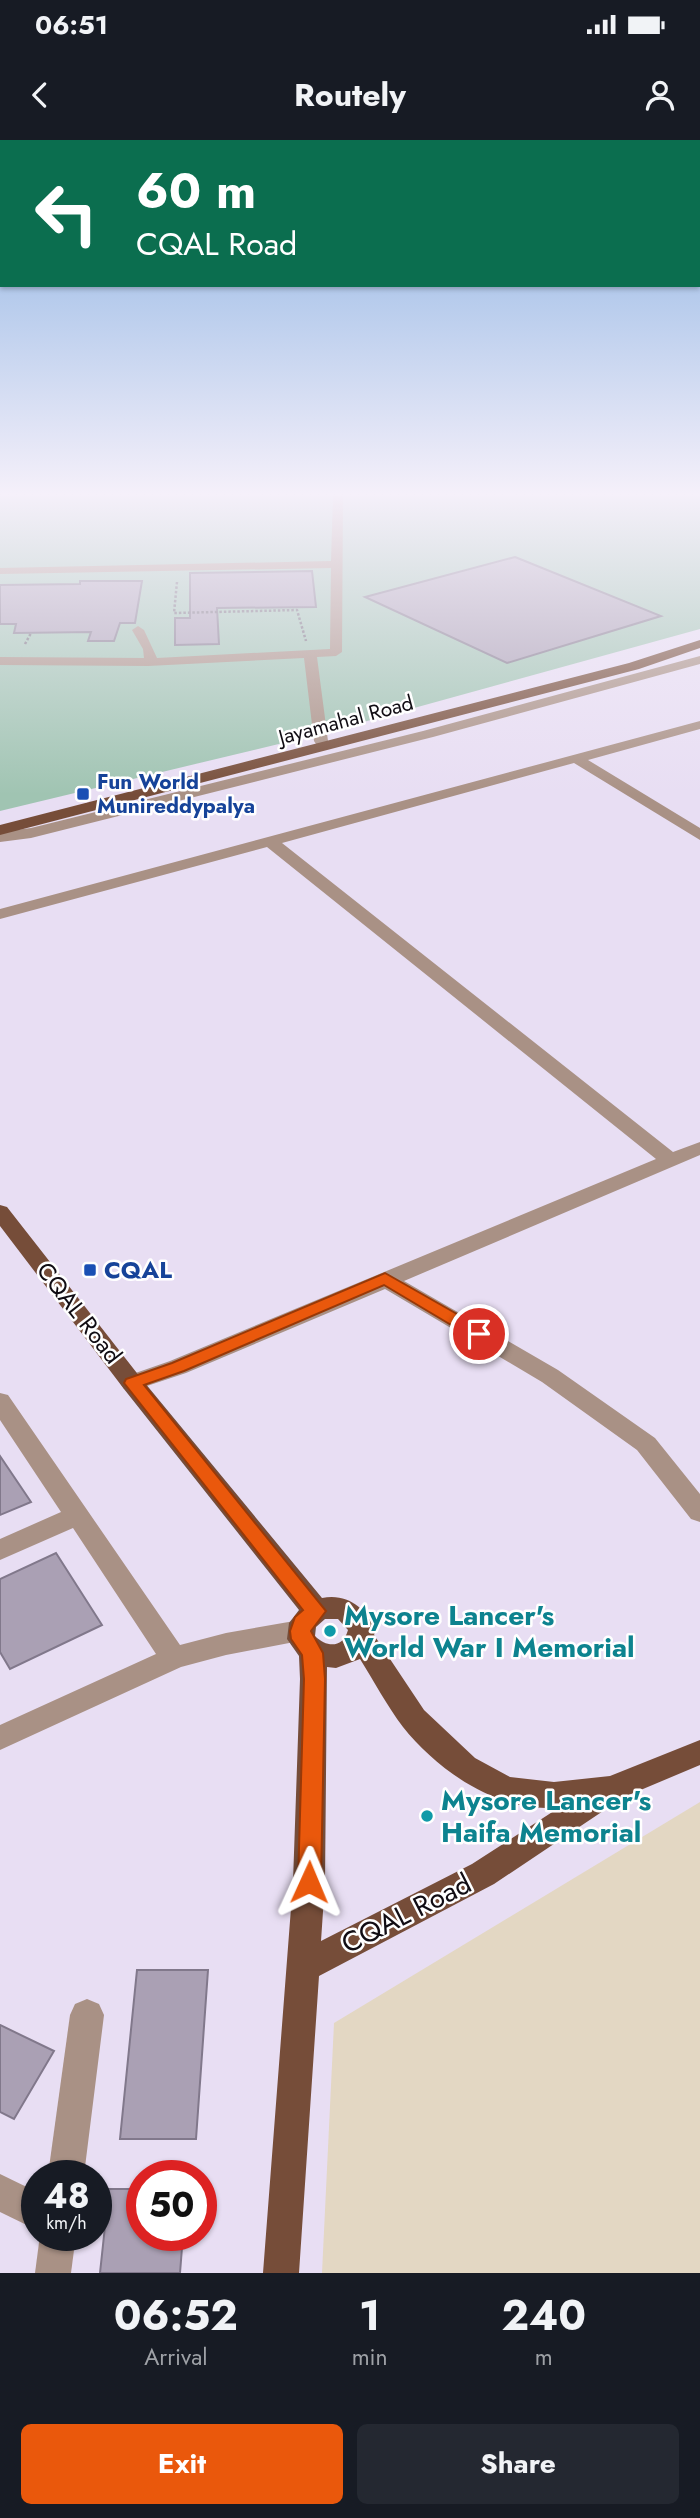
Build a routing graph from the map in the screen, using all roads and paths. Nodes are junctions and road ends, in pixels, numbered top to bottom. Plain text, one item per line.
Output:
1 (176, 596) edge
2 (338, 596) edge
3 (138, 629) dead end
4 (700, 638) edge
5 (700, 644) edge
6 (310, 654) junction
7 (0, 659) edge
8 (68, 659) junction
9 (151, 659) junction
10 (700, 660) edge
11 (176, 661) junction
12 (700, 724) edge
13 (340, 740) junction
14 (321, 741) junction
15 (575, 758) junction
16 (287, 759) junction
17 (0, 822) edge
18 (0, 830) edge
19 (700, 835) edge
20 (0, 837) edge
21 (270, 841) junction
22 (0, 914) edge
23 (700, 1148) edge
24 (670, 1160) junction
25 (0, 1212) edge
26 (385, 1279) junction
27 (132, 1383) junction
28 (1, 1405) edge
29 (700, 1511) edge
30 (78, 1516) junction
31 (0, 1550) edge
32 (310, 1631) junction
33 (361, 1638) junction
34 (174, 1658) junction
35 (0, 1738) edge
36 (700, 1752) edge
37 (614, 1788) junction
38 (303, 1967) junction
39 (87, 2015) dead end
40 (68, 2160) edge
41 (0, 2192) edge
42 (21, 2203) edge
43 (56, 2251) edge
44 (53, 2273) edge
45 (281, 2273) edge

1 - 6 path
2 - 6 street
3 - 9 street
4 - 13 main road, Jayamahal Road
5 - 13 main road, Jayamahal Road
6 - 11 street
6 - 14 street
7 - 8 street
8 - 9 street
8 - 11 street
9 - 11 street
10 - 16 street
12 - 15 street
13 - 14 main road, Jayamahal Road
13 - 16 main road, Jayamahal Road
14 - 16 main road, Jayamahal Road
15 - 19 street
15 - 21 street
16 - 17 main road, Jayamahal Road
16 - 18 main road, Jayamahal Road
16 - 20 street
21 - 22 street
21 - 24 street
23 - 24 street
24 - 26 street
25 - 27 main road, CQAL Road
26 - 27 street
26 - 29 street
27 - 32 main road, CQAL Road
28 - 30 street
30 - 31 street
30 - 34 street
32 - 33 main road
32 - 33 main road, CQAL Road
32 - 34 street
32 - 38 main road, CQAL Road
33 - 37 main road, CQAL Road
34 - 35 street
36 - 37 main road, CQAL Road
37 - 38 main road, CQAL Road
38 - 45 main road, CQAL Road
39 - 40 street
41 - 42 street
43 - 44 street

